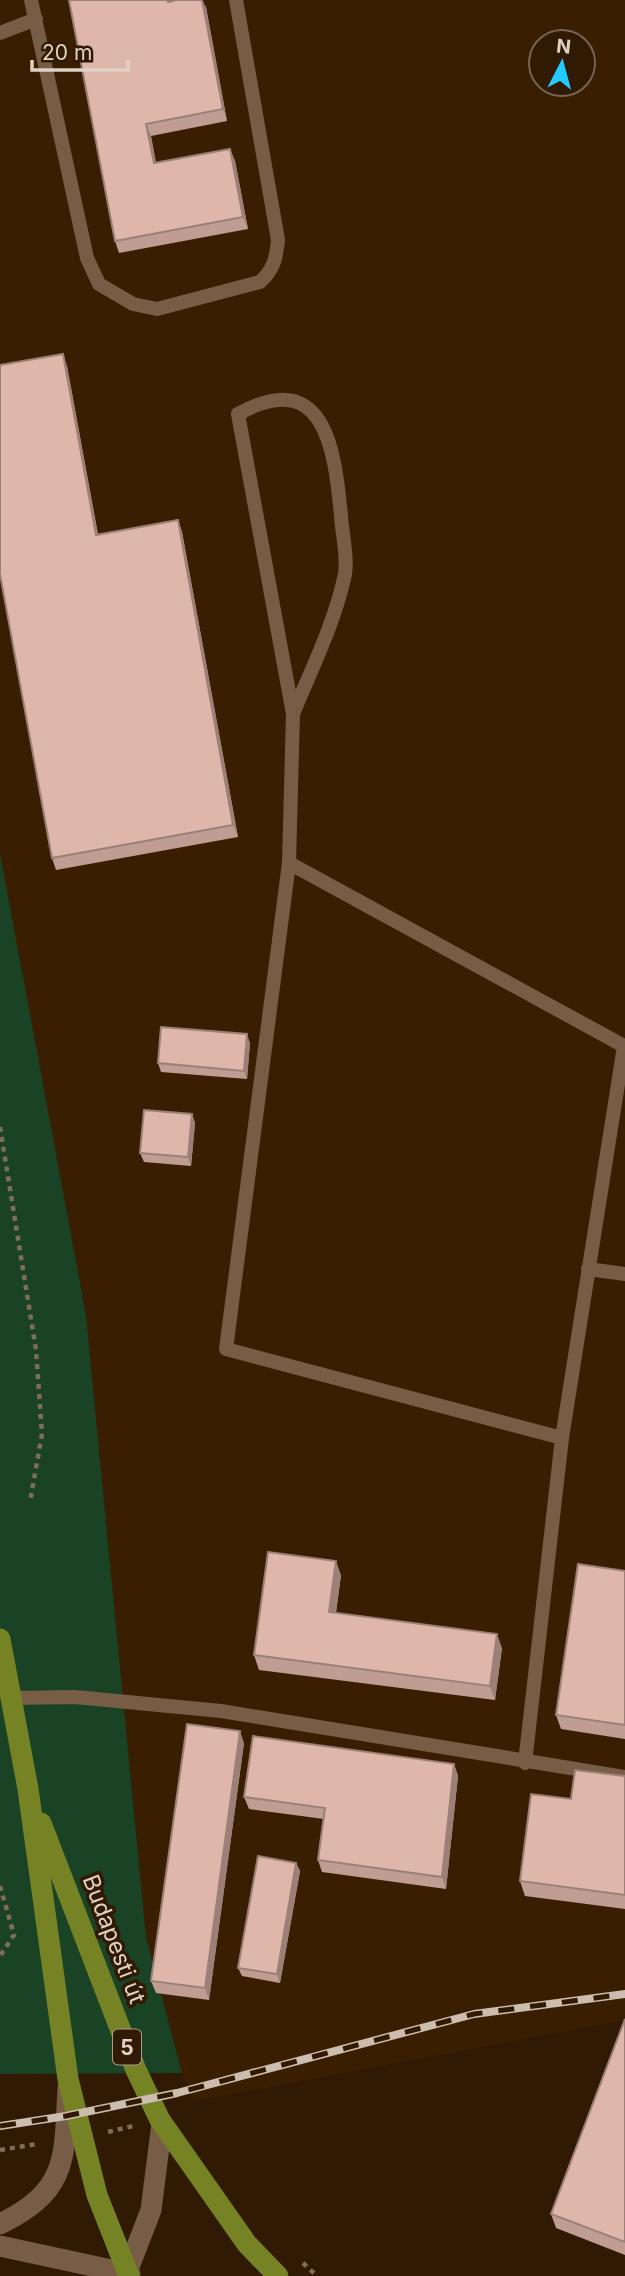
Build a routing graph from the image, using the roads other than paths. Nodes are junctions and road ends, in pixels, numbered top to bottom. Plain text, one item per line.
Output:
1 (30, 0) edge
2 (236, 0) edge
3 (36, 19) junction
4 (0, 33) edge
5 (293, 714) junction
6 (289, 863) junction
7 (624, 1046) edge
8 (588, 1269) junction
9 (625, 1274) edge
10 (562, 1438) junction
11 (0, 1639) edge
12 (10, 1698) junction
13 (525, 1763) junction
14 (625, 1777) edge
15 (28, 1789) junction
16 (68, 2079) junction
17 (162, 2123) junction
18 (0, 2224) edge
19 (0, 2246) edge
20 (127, 2275) edge
21 (278, 2276) edge

1 - 3 lane
2 - 3 lane
3 - 4 lane
5 - 5 lane
5 - 6 lane
6 - 7 lane
6 - 10 lane
7 - 8 lane
8 - 9 lane
8 - 10 lane
10 - 13 lane
11 - 12 main road, Budapesti út / 5
12 - 13 lane
12 - 15 main road, Budapesti út / 5
13 - 14 lane
15 - 16 main road, Budapesti út / 5
15 - 17 main road, Budapesti út / 5
16 - 18 main road
16 - 20 main road, Budapesti út / 5
17 - 20 main road
17 - 21 main road, Budapesti út / 5
19 - 20 main road

